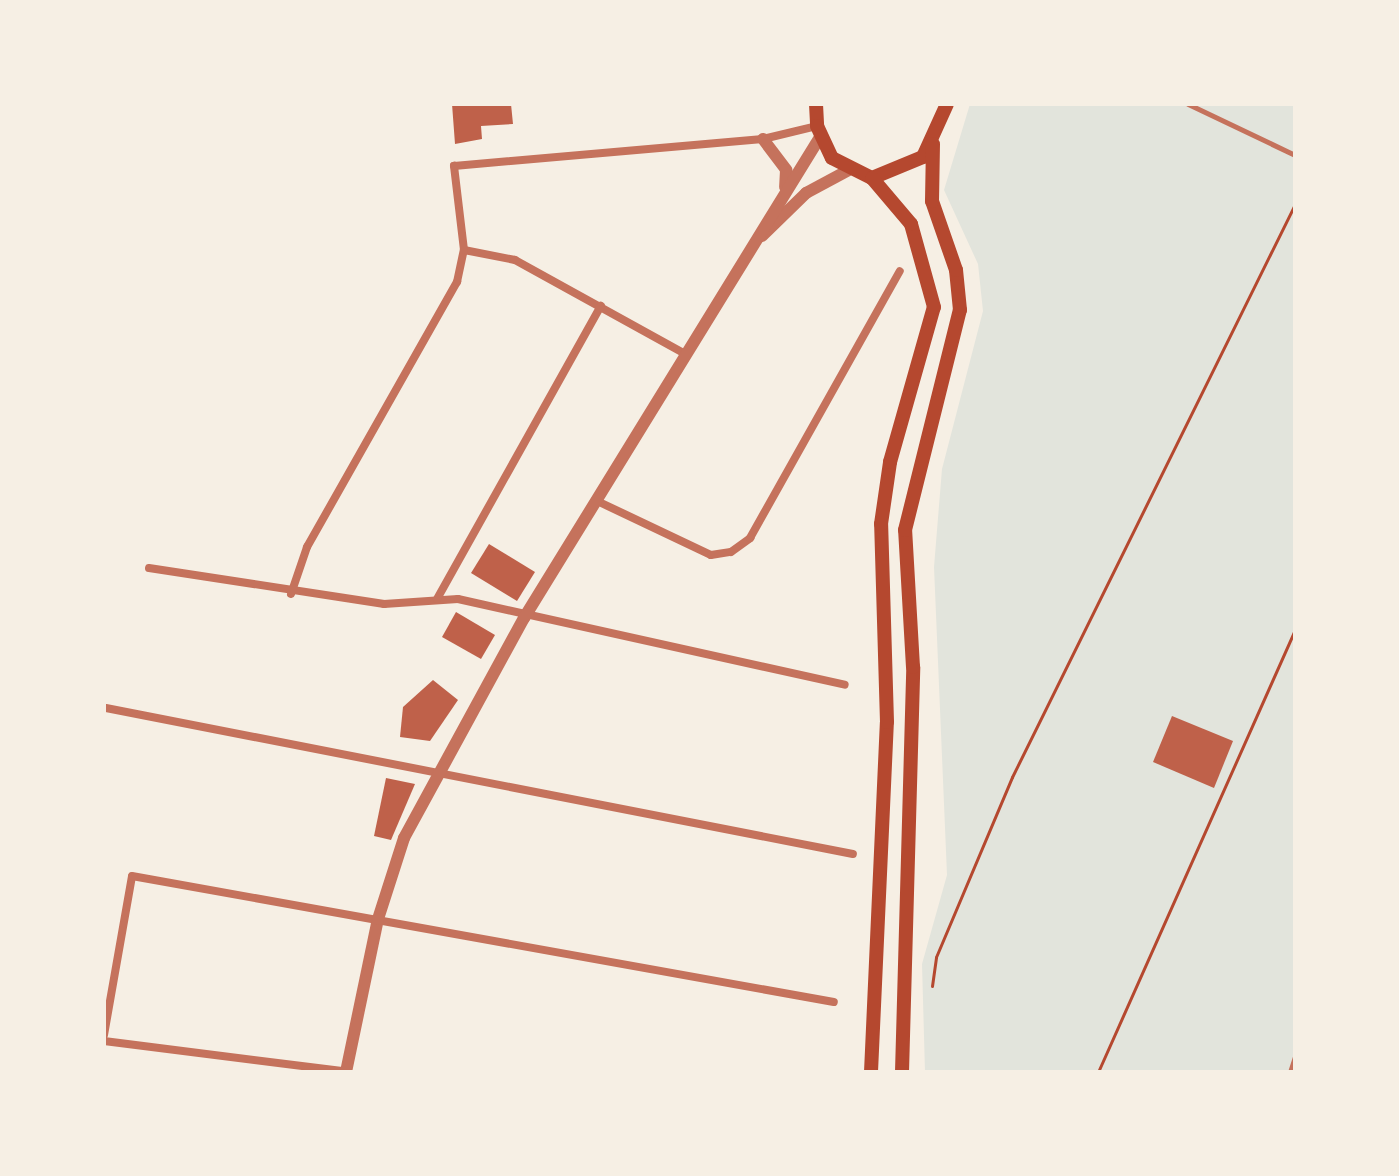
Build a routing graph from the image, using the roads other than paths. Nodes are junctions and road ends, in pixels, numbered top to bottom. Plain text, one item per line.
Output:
1 (816, 104) edge
2 (947, 104) edge
3 (1188, 104) edge
4 (818, 132) junction
5 (763, 139) junction
6 (933, 144) junction
7 (1295, 155) edge
8 (847, 171) junction
9 (872, 178) junction
10 (785, 187) junction
11 (748, 249) junction
12 (464, 250) junction
13 (900, 271) dead end
14 (601, 306) junction
15 (685, 354) junction
16 (595, 500) junction
17 (149, 568) dead end
18 (291, 594) junction
19 (437, 599) junction
20 (524, 618) junction
21 (845, 685) dead end
22 (106, 708) edge
23 (443, 770) junction
24 (853, 854) dead end
25 (378, 919) junction
26 (834, 1002) dead end
27 (104, 1038) edge
28 (1295, 1057) edge
29 (347, 1072) edge
30 (871, 1072) edge
31 (902, 1072) edge
32 (1290, 1072) edge

1 - 4 main road
2 - 6 main road
3 - 7 lane
4 - 5 street
4 - 8 main road
4 - 10 street
5 - 10 street
5 - 12 street
6 - 9 main road
6 - 31 main road
8 - 9 main road
8 - 11 street
9 - 30 main road
10 - 11 street
11 - 15 street
12 - 14 street
12 - 18 street
13 - 16 street
14 - 15 street
14 - 19 street
15 - 16 street
16 - 20 street
17 - 18 street
18 - 19 street
19 - 20 street
20 - 21 street
20 - 23 street
22 - 23 street
23 - 24 street
23 - 25 street
25 - 26 street
25 - 27 street
25 - 29 street
27 - 29 street
28 - 32 lane

